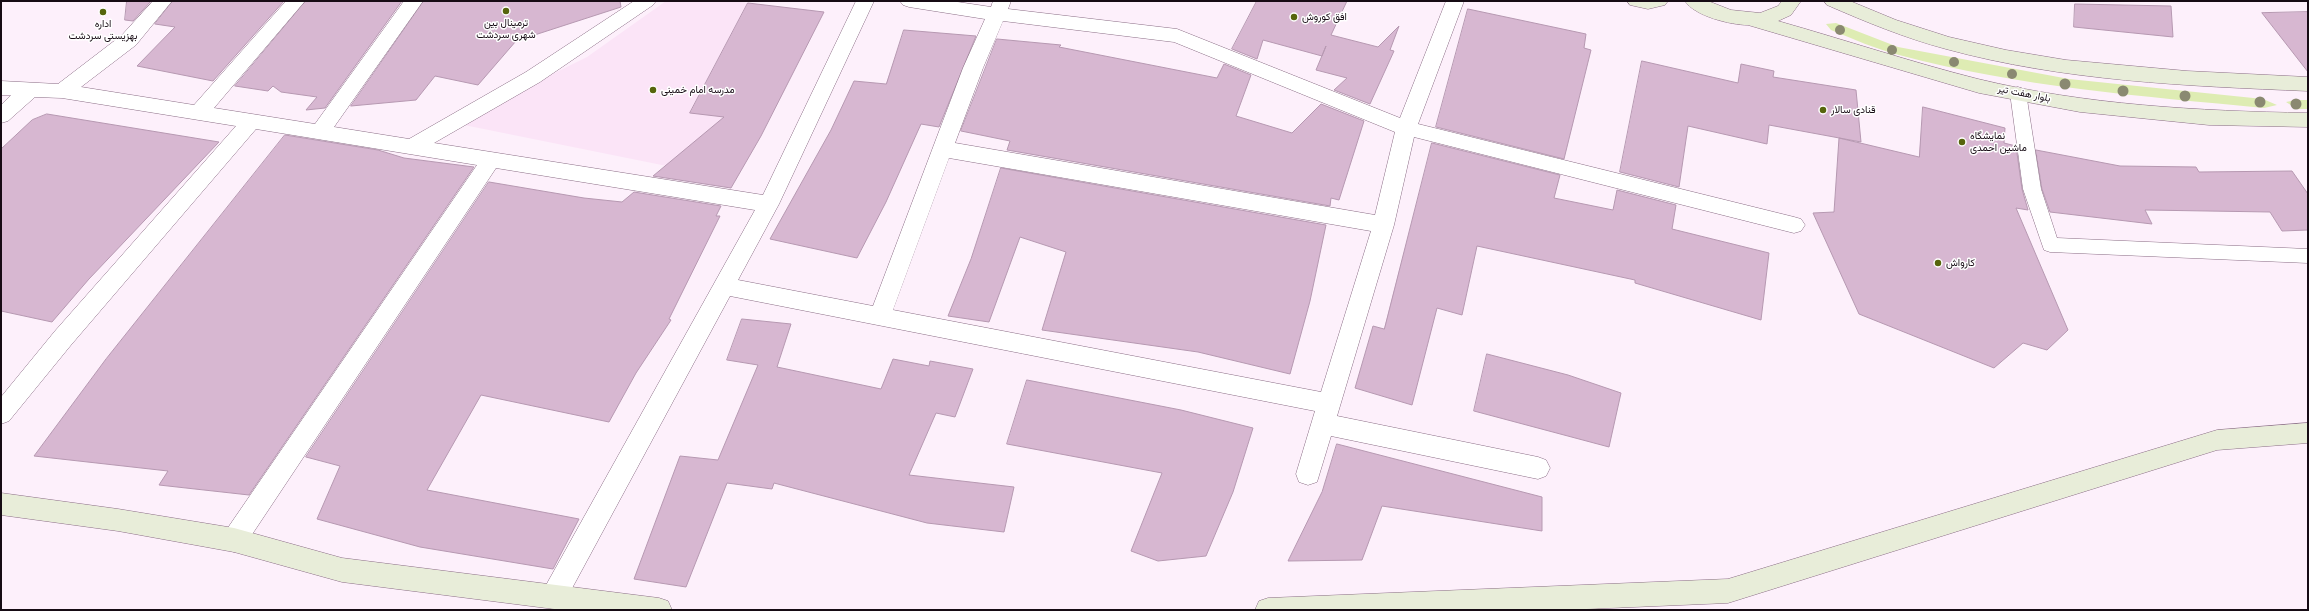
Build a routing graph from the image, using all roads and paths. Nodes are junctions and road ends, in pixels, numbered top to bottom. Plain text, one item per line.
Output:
1 (163, 1) edge
2 (296, 1) edge
3 (414, 1) edge
4 (647, 1) edge
5 (865, 1) edge
6 (909, 1) edge
7 (1455, 1) edge
8 (1636, 1) edge
9 (1659, 1) edge
10 (1694, 1) edge
11 (1792, 1) edge
12 (1833, 1) edge
13 (999, 8) edge
14 (1748, 19) junction
15 (2308, 84) edge
16 (1, 88) edge
17 (30, 90) junction
18 (62, 91) junction
19 (2018, 93) junction
20 (198, 113) junction
21 (1, 116) edge
22 (252, 121) junction
23 (2306, 122) edge
24 (1406, 128) junction
25 (320, 132) junction
26 (410, 147) junction
27 (942, 149) junction
28 (491, 160) junction
29 (769, 204) junction
30 (1794, 224) dead end
31 (1383, 225) junction
32 (2308, 256) edge
33 (724, 286) junction
34 (880, 316) junction
35 (1, 414) edge
36 (1327, 414) junction
37 (2308, 433) edge
38 (1538, 468) dead end
39 (1308, 474) dead end
40 (1, 504) edge
41 (234, 540) junction
42 (554, 596) junction
43 (659, 610) edge
44 (1268, 610) edge

1 - 18 street
2 - 20 street
3 - 25 street
4 - 26 street
5 - 29 street
6 - 13 street
7 - 24 street
8 - 9 street
10 - 14 street
11 - 14 street
12 - 15 street
13 - 24 street
13 - 27 street
14 - 19 street, بلوار هفت تیر
16 - 17 street
17 - 18 street
17 - 21 street
18 - 20 street
19 - 23 street, بلوار هفت تیر
19 - 32 lane
20 - 22 street
22 - 25 street
22 - 35 street
24 - 30 street
24 - 31 street
25 - 26 street
26 - 28 street
27 - 31 street
27 - 34 street
28 - 29 street
28 - 41 street
29 - 33 street
31 - 36 street
33 - 34 street
33 - 42 street
34 - 36 street
36 - 38 street
36 - 39 street
37 - 44 street
40 - 41 street
41 - 42 street
42 - 43 street

